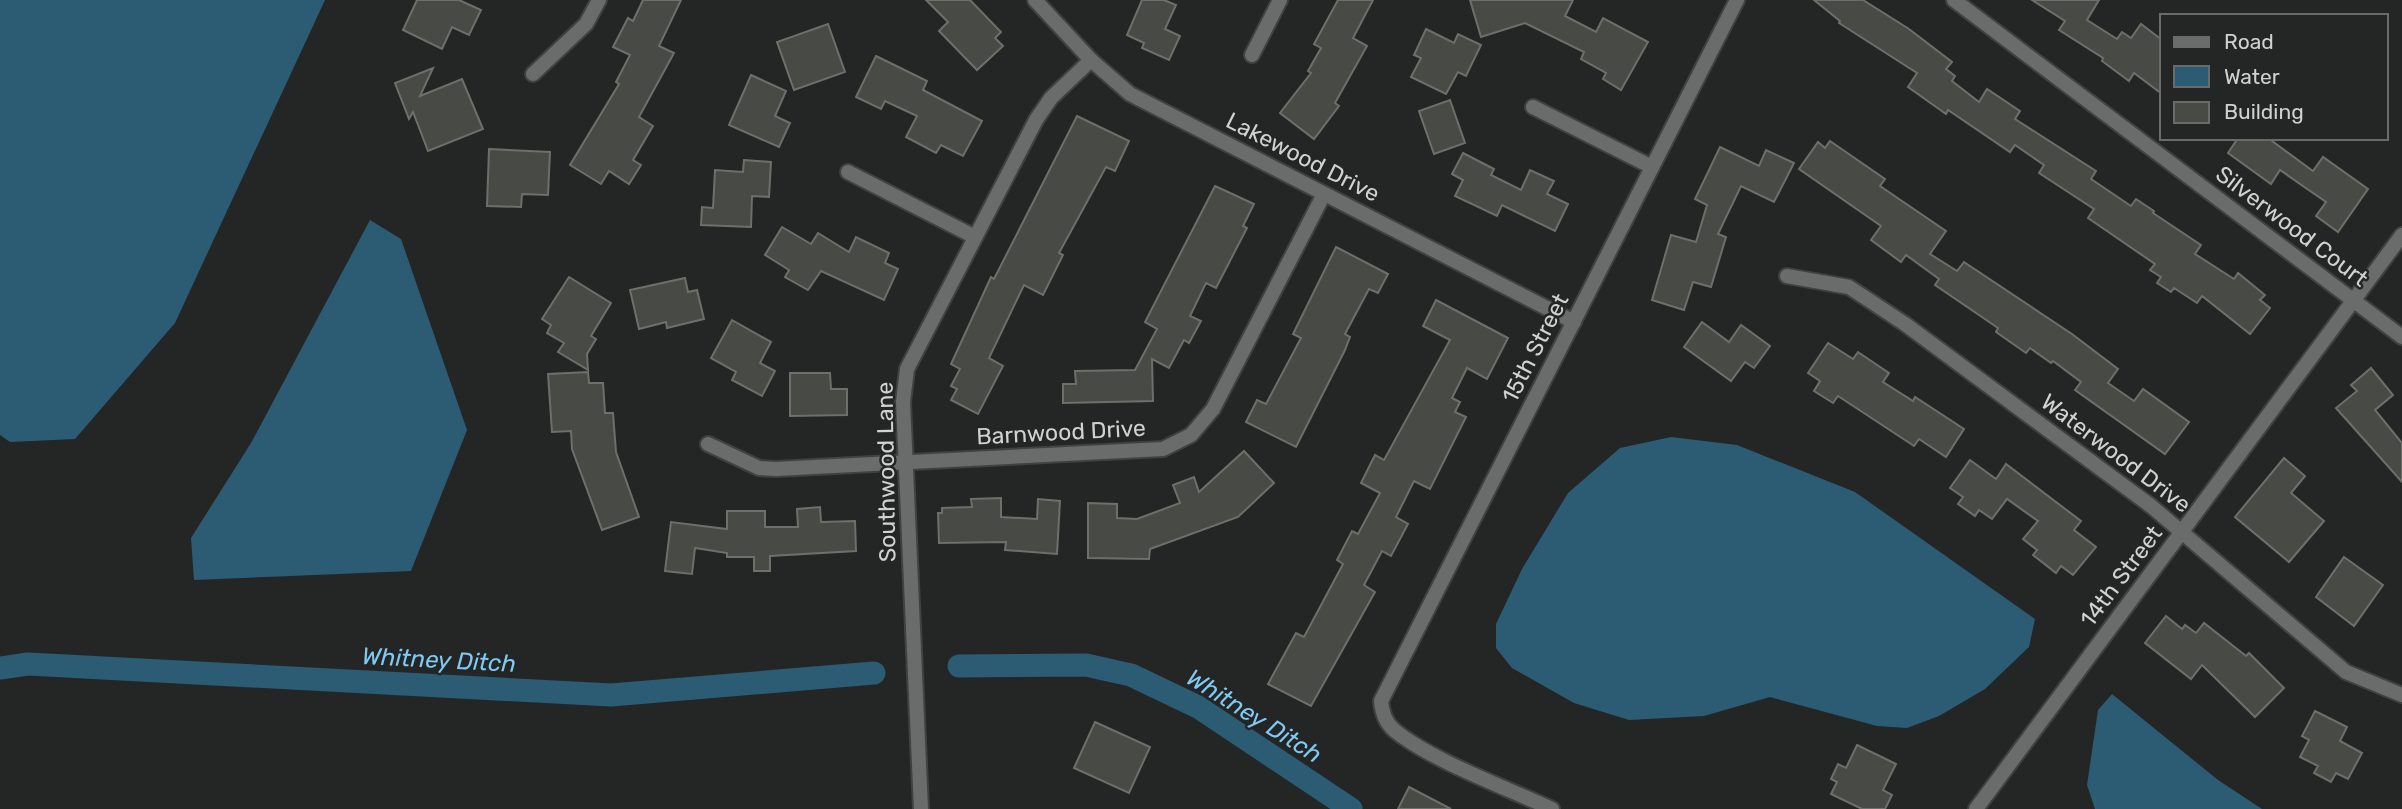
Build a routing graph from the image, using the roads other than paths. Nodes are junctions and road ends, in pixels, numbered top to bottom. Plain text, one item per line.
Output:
1 (599, 0) edge
2 (1035, 0) edge
3 (1280, 0) edge
4 (1737, 0) edge
5 (1954, 0) edge
6 (1252, 55) dead end
7 (1091, 60) junction
8 (533, 74) dead end
9 (1532, 107) dead end
10 (1652, 167) junction
11 (848, 172) dead end
12 (1324, 194) junction
13 (2402, 235) edge
14 (975, 237) junction
15 (1787, 276) dead end
16 (2353, 300) junction
17 (1574, 322) junction
18 (2402, 337) edge
19 (708, 444) dead end
20 (905, 463) junction
21 (2182, 532) junction
22 (2402, 695) edge
23 (921, 809) edge
24 (1552, 809) edge
25 (1976, 809) edge

1 - 8 street
2 - 7 street, Lakewood Drive
3 - 6 street
4 - 10 street, 15th Street
5 - 16 street, Silverwood Court
7 - 12 street, Lakewood Drive
7 - 14 street, Southwood Lane
9 - 10 street
10 - 17 street, 15th Street
11 - 14 street
12 - 17 street, Lakewood Drive
12 - 20 street, Barnwood Drive
13 - 16 street, 14th Street
14 - 20 street, Southwood Lane
15 - 21 street, Waterwood Drive
16 - 18 street, Silverwood Court
16 - 21 street, 14th Street
17 - 24 street, 15th Street
19 - 20 street, Barnwood Drive
20 - 23 street, Southwood Lane
21 - 22 street, Waterwood Drive
21 - 25 street, 14th Street

